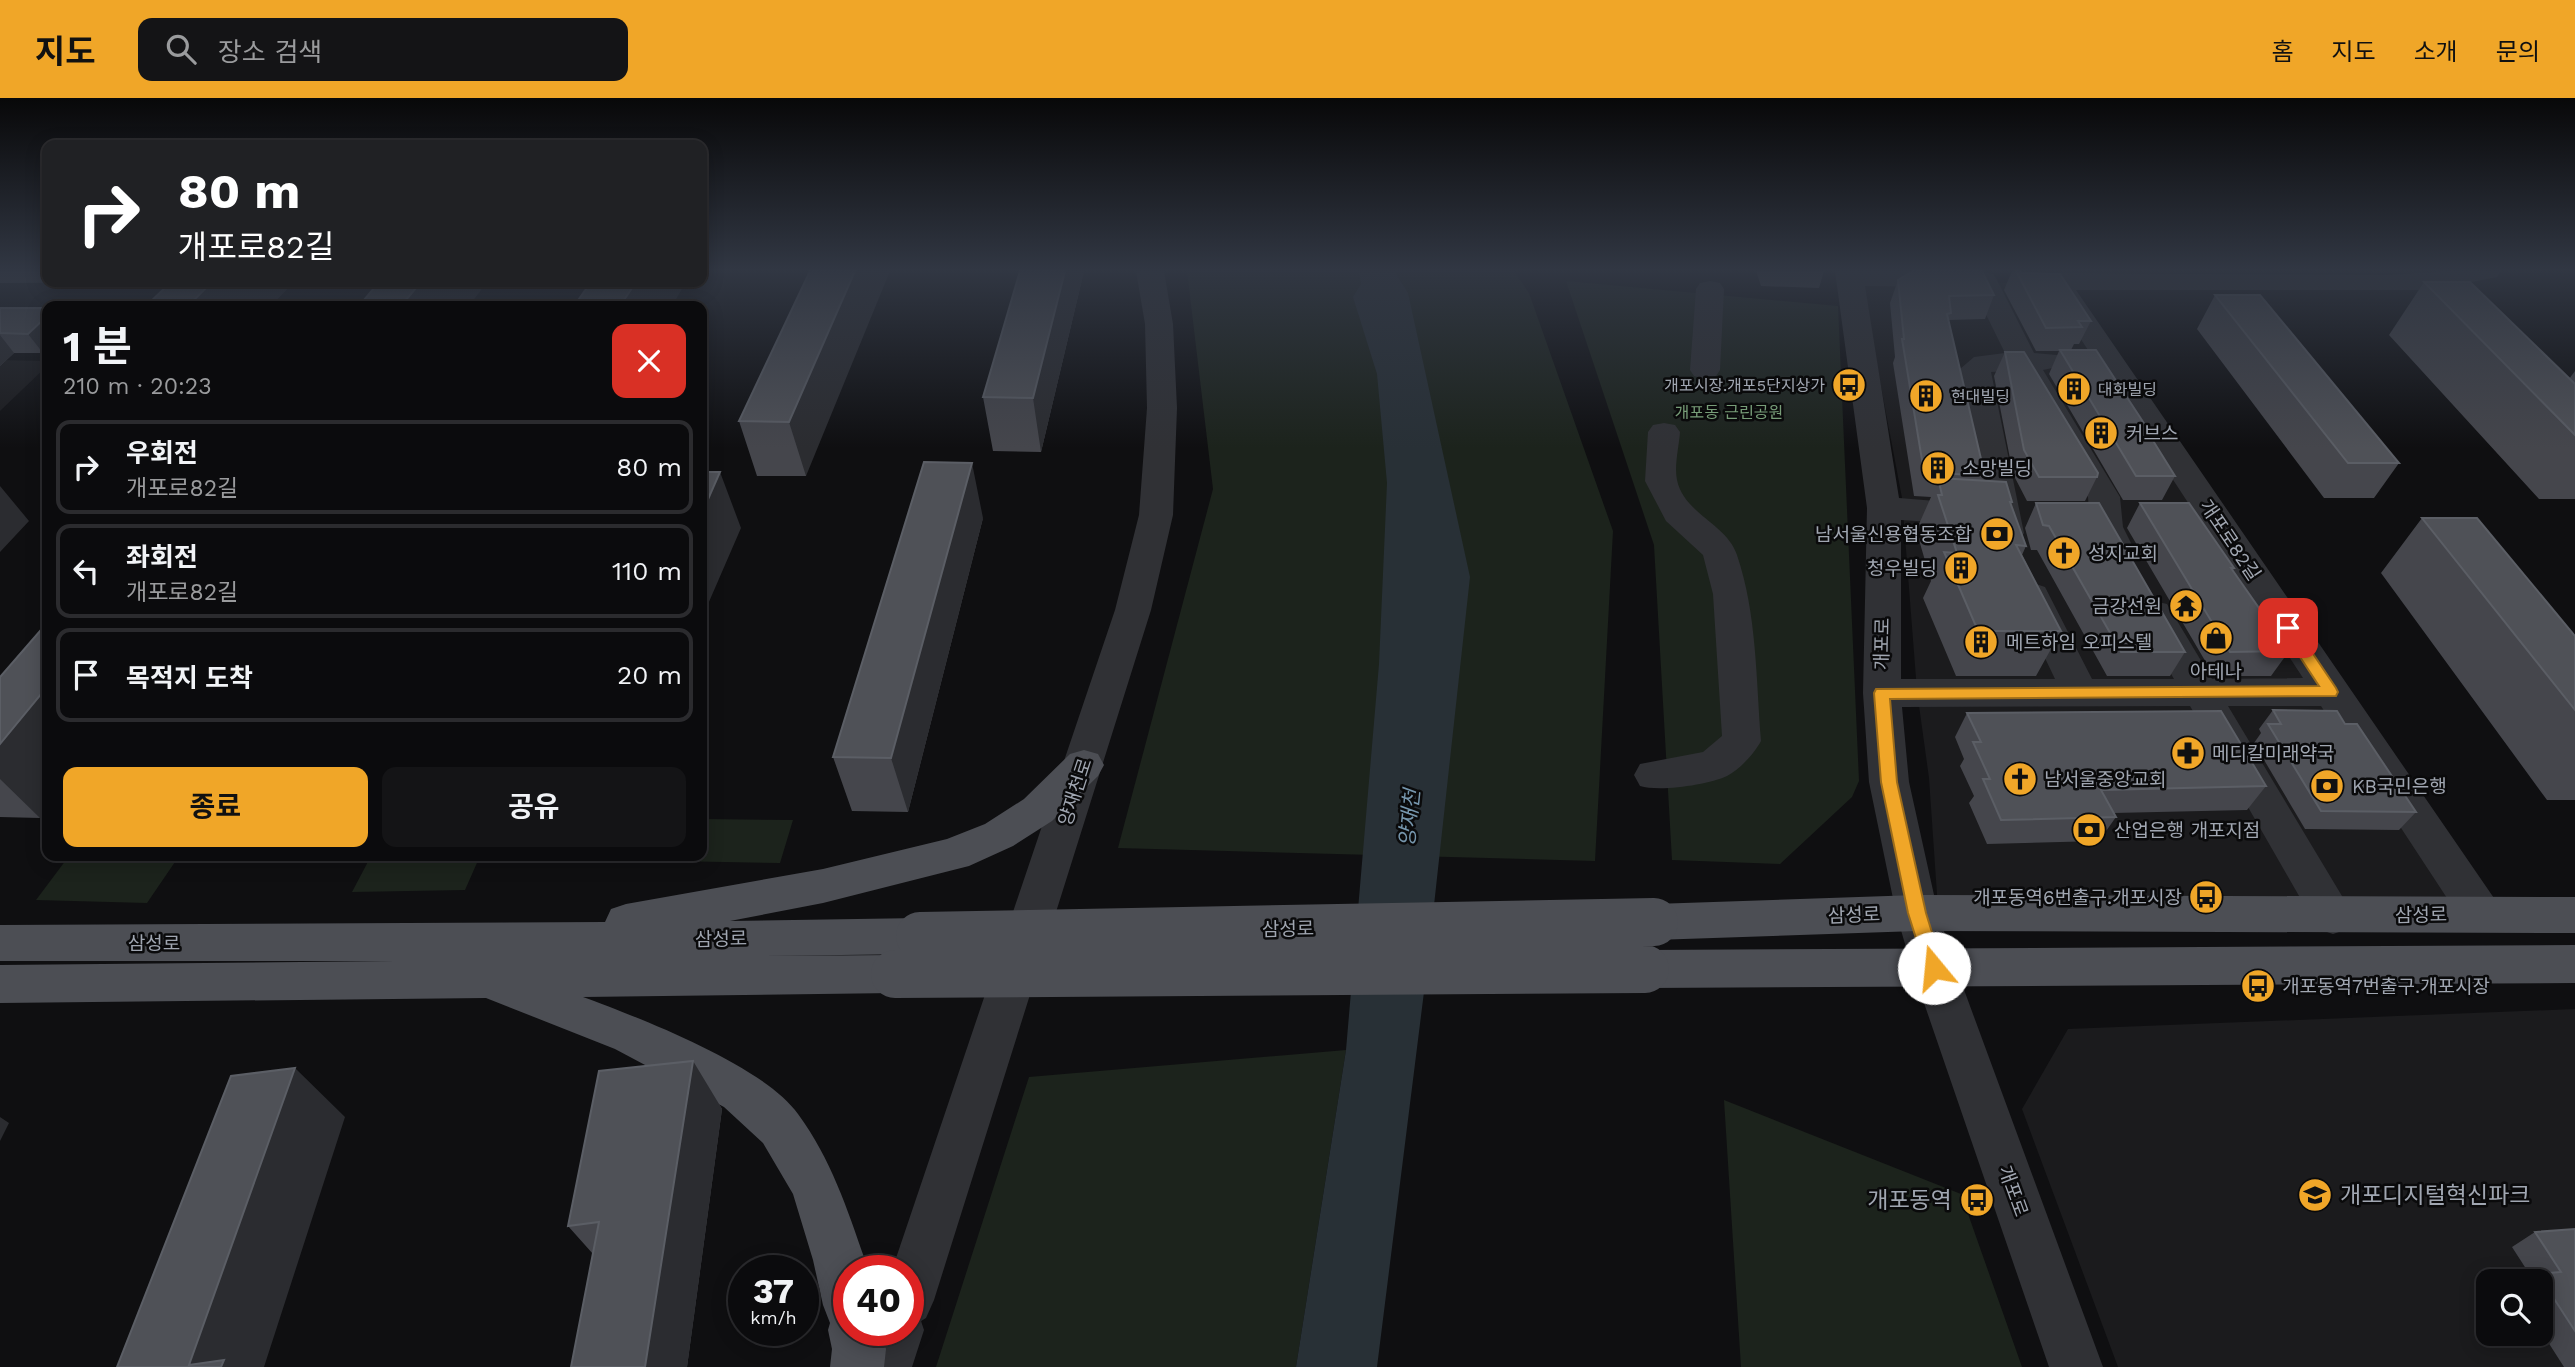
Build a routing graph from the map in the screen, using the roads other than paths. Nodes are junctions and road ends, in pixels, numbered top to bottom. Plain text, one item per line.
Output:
1 (1159, 330) edge
2 (1707, 330) edge
3 (1859, 330) edge
4 (2008, 330) edge
5 (2089, 330) edge
6 (2023, 361) junction
7 (2110, 362) junction
8 (1705, 370) dead end
9 (1664, 432) dead end
10 (1884, 508) junction
11 (2170, 513) edge
12 (2211, 513) junction
13 (2039, 514) edge
14 (2001, 516) junction
15 (2331, 692) junction
16 (1881, 693) junction
17 (2081, 694) junction
18 (2201, 694) junction
19 (1084, 765) junction
20 (1654, 775) dead end
21 (1917, 913) junction
22 (2481, 914) junction
23 (2575, 915) edge
24 (2333, 916) junction
25 (0, 943) edge
26 (495, 960) junction
27 (2575, 964) edge
28 (1934, 968) junction
29 (0, 984) edge
30 (837, 1255) edge
31 (923, 1255) edge
32 (858, 1346) edge
33 (893, 1346) edge
34 (857, 1367) edge
35 (886, 1367) edge
36 (2076, 1367) edge

1 - 19 street, 양재천로
2 - 8 street
3 - 10 street, 개포로
4 - 6 street
5 - 7 street, 개포로82길
6 - 7 street
6 - 14 street
6 - 18 street
7 - 12 street, 개포로82길
9 - 20 street
10 - 14 street
10 - 16 street, 개포로
11 - 12 street
12 - 15 street, 개포로82길
13 - 14 street
14 - 17 street
15 - 18 street
15 - 22 street, 개포로82길
16 - 17 street
16 - 21 street, 개포로
17 - 18 street
18 - 24 street
19 - 26 main road
19 - 31 street, 양재천로
21 - 24 main road, 삼성로
21 - 26 main road, 삼성로, bridge
21 - 28 street, 개포로
22 - 23 main road, 삼성로
22 - 24 main road, 삼성로
25 - 26 main road, 삼성로
26 - 28 main road, 삼성로, bridge
26 - 29 main road, 삼성로
26 - 30 main road
27 - 28 main road, 삼성로
28 - 36 street, 개포로
32 - 34 main road
33 - 35 street

